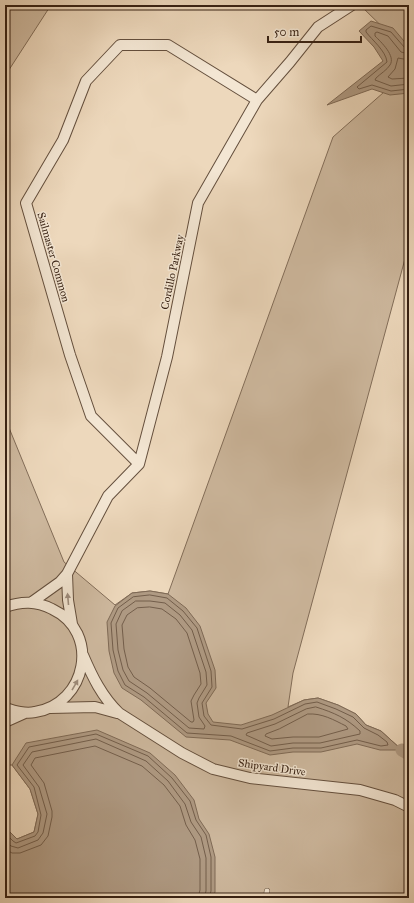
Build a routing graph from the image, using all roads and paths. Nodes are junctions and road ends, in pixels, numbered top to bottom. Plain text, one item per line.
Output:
1 (352, 5) edge
2 (257, 100) junction
3 (139, 464) junction
4 (67, 574) junction
5 (32, 602) junction
6 (5, 607) edge
7 (72, 624) junction
8 (83, 655) junction
9 (5, 708) edge
10 (50, 708) junction
11 (27, 712) junction
12 (119, 713) junction
13 (5, 722) edge
14 (409, 807) edge
15 (267, 891) dead end
16 (266, 898) edge

1 - 2 street, Cordillo Parkway
2 - 3 street, Cordillo Parkway
2 - 3 street, Sailmaster Common
3 - 4 street, Cordillo Parkway
4 - 5 street, Cordillo Parkway
7 -> 4 street, Cordillo Parkway
5 - 6 street
5 - 7 street
7 - 8 street
10 -> 8 street
8 - 12 street, Shipyard Drive
9 - 11 street
10 - 11 street
10 - 12 street, Shipyard Drive
11 - 13 street
12 - 14 street, Shipyard Drive
15 - 16 lane

